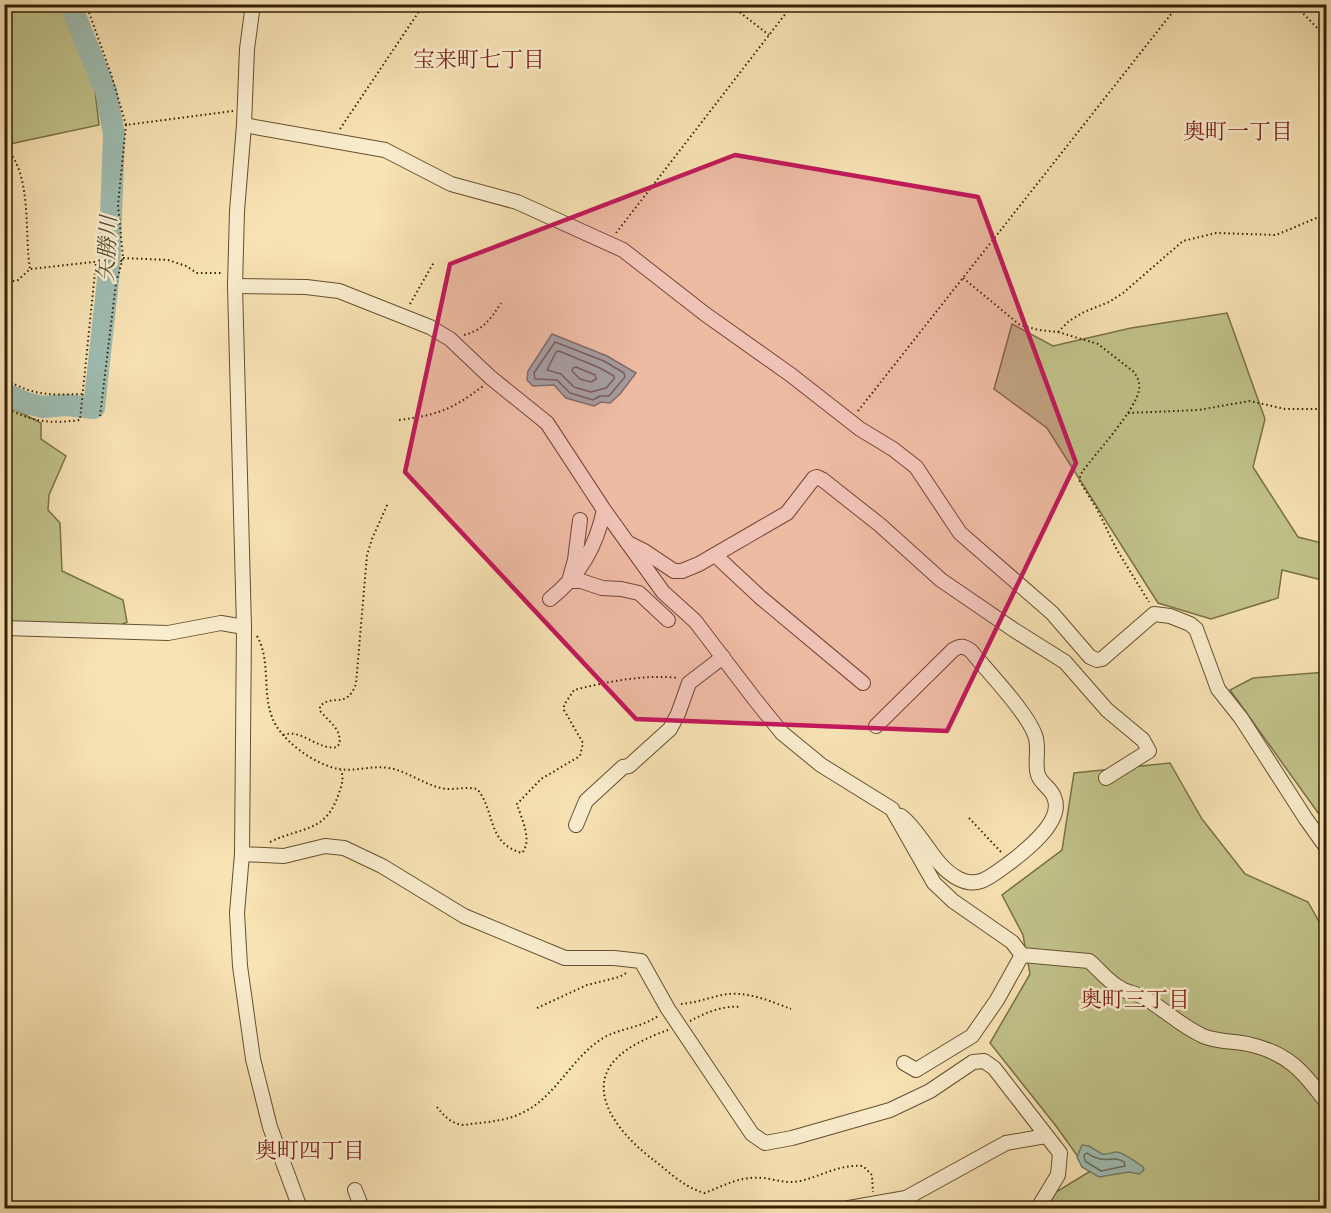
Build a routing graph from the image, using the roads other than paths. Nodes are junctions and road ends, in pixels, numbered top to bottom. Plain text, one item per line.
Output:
1 (253, 4) edge
2 (244, 125) junction
3 (235, 279) junction
4 (604, 510) junction
5 (580, 520) dead end
6 (626, 542) junction
7 (715, 555) junction
8 (569, 581) junction
9 (550, 599) dead end
10 (668, 620) dead end
11 (244, 627) junction
12 (4, 628) edge
13 (723, 657) junction
14 (863, 683) dead end
15 (876, 726) dead end
16 (1106, 778) dead end
17 (892, 809) junction
18 (576, 825) dead end
19 (1326, 847) edge
20 (249, 854) junction
21 (1023, 955) junction
22 (904, 1063) dead end
23 (1326, 1102) edge
24 (1046, 1136) junction
25 (354, 1190) dead end
26 (300, 1209) edge
27 (364, 1209) edge
28 (849, 1209) edge
29 (1038, 1209) edge

1 - 2 street
2 - 3 street
2 - 19 street
3 - 4 street
3 - 11 street
4 - 6 street
4 - 8 street
5 - 8 street
6 - 7 street
6 - 13 street
7 - 14 street
7 - 16 street
8 - 9 street
8 - 10 street
11 - 12 street
11 - 20 street
13 - 17 street
13 - 18 street
15 - 17 street
17 - 21 street
20 - 24 street
20 - 26 street
21 - 22 street
21 - 23 street
24 - 28 street
24 - 29 street
25 - 27 street

